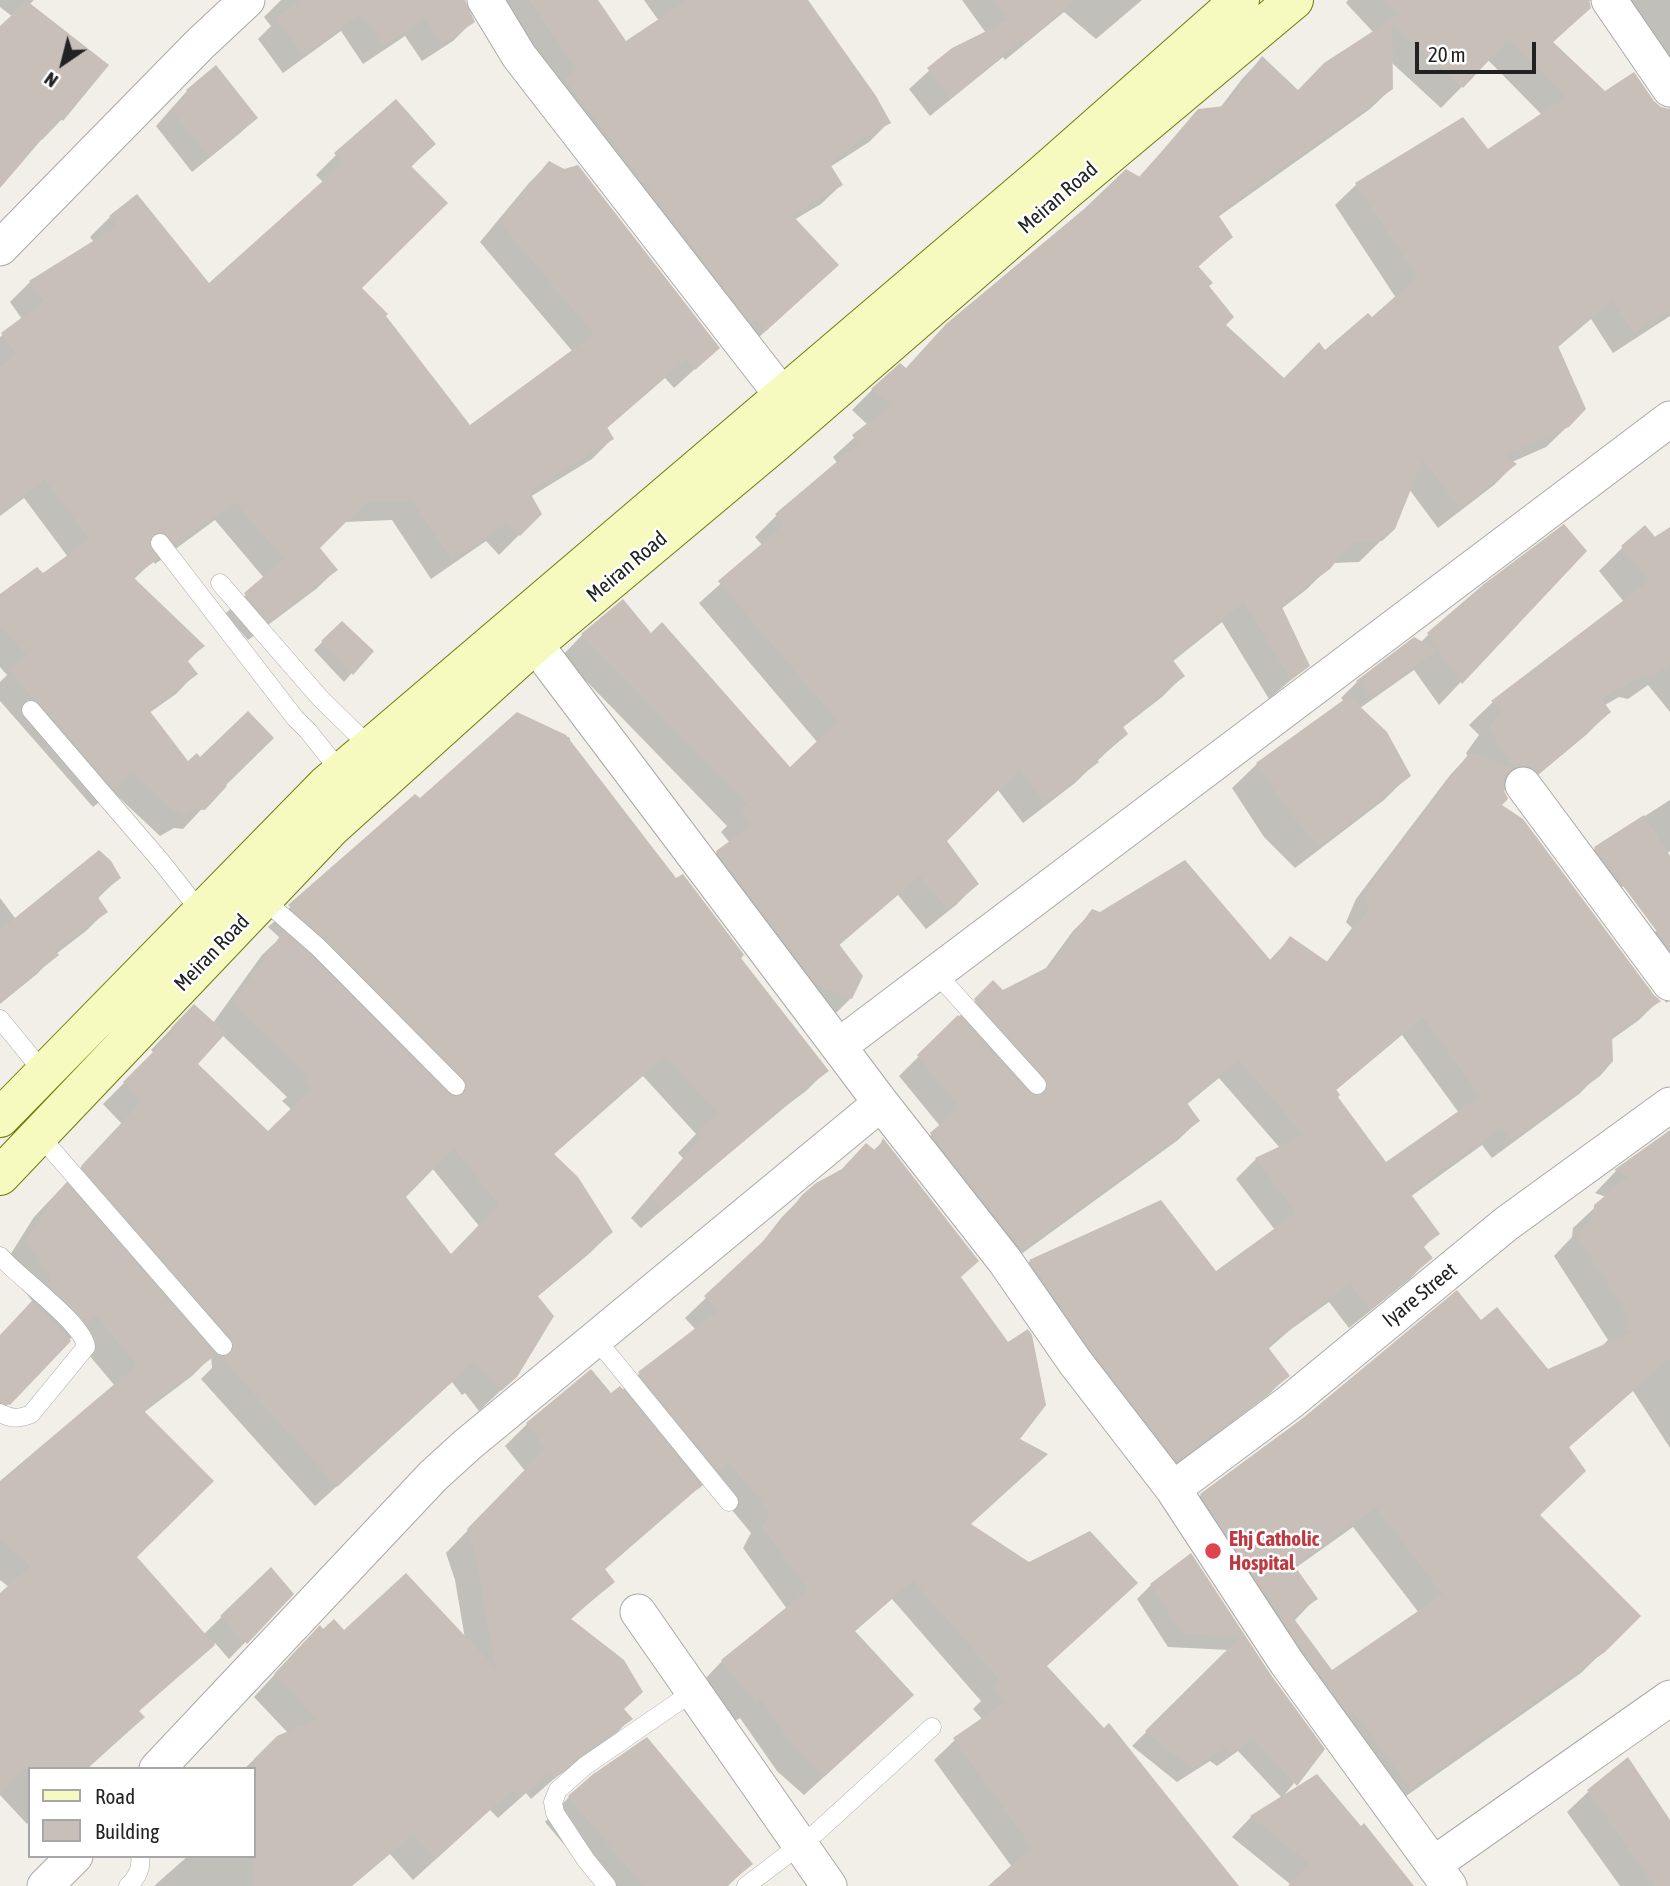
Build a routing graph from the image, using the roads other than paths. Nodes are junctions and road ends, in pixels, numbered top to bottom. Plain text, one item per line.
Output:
1 (247, 0) edge
2 (485, 0) edge
3 (1240, 0) edge
4 (1294, 0) edge
5 (1609, 0) edge
6 (1670, 89) edge
7 (0, 248) edge
8 (782, 395) junction
9 (1670, 419) edge
10 (160, 543) dead end
11 (220, 583) dead end
12 (536, 645) junction
13 (30, 710) dead end
14 (369, 747) junction
15 (341, 772) junction
16 (1523, 785) dead end
17 (263, 899) junction
18 (201, 912) junction
19 (936, 973) junction
20 (1670, 982) edge
21 (0, 1018) edge
22 (839, 1046) junction
23 (44, 1073) junction
24 (456, 1086) dead end
25 (1037, 1086) dead end
26 (881, 1103) junction
27 (1670, 1105) edge
28 (0, 1118) edge
29 (39, 1135) junction
30 (0, 1176) edge
31 (3, 1267) edge
32 (596, 1339) junction
33 (223, 1346) dead end
34 (0, 1413) edge
35 (1173, 1489) junction
36 (729, 1502) dead end
37 (638, 1612) dead end
38 (694, 1691) junction
39 (1670, 1698) edge
40 (932, 1727) dead end
41 (159, 1767) edge
42 (800, 1843) junction
43 (73, 1858) edge
44 (140, 1858) edge
45 (1442, 1875) edge
46 (45, 1886) edge
47 (128, 1886) edge
48 (607, 1886) edge
49 (746, 1886) edge
50 (830, 1886) edge

1 - 7 street
2 - 8 street
3 - 8 main road, Meiran Road
4 - 12 main road, Meiran Road
5 - 6 street
8 - 14 main road, Meiran Road
9 - 19 street
10 - 15 lane
11 - 14 lane
12 - 17 main road, Meiran Road
12 - 22 street
13 - 18 lane
14 - 15 main road, Meiran Road
15 - 18 main road, Meiran Road
16 - 20 street
17 - 24 lane
17 - 29 main road, Meiran Road
18 - 23 main road, Meiran Road
19 - 22 street
19 - 25 lane
21 - 23 lane
22 - 26 street
23 - 28 main road, Meiran Road
26 - 32 street
26 - 35 street
27 - 35 street, Iyare Street
29 - 30 main road, Meiran Road
29 - 33 lane
31 - 34 lane
32 - 36 lane
32 - 41 street
35 - 45 street
37 - 38 street
38 - 42 street
38 - 48 lane
39 - 45 street
40 - 42 lane
42 - 49 lane
42 - 50 street
43 - 46 street
44 - 47 lane

